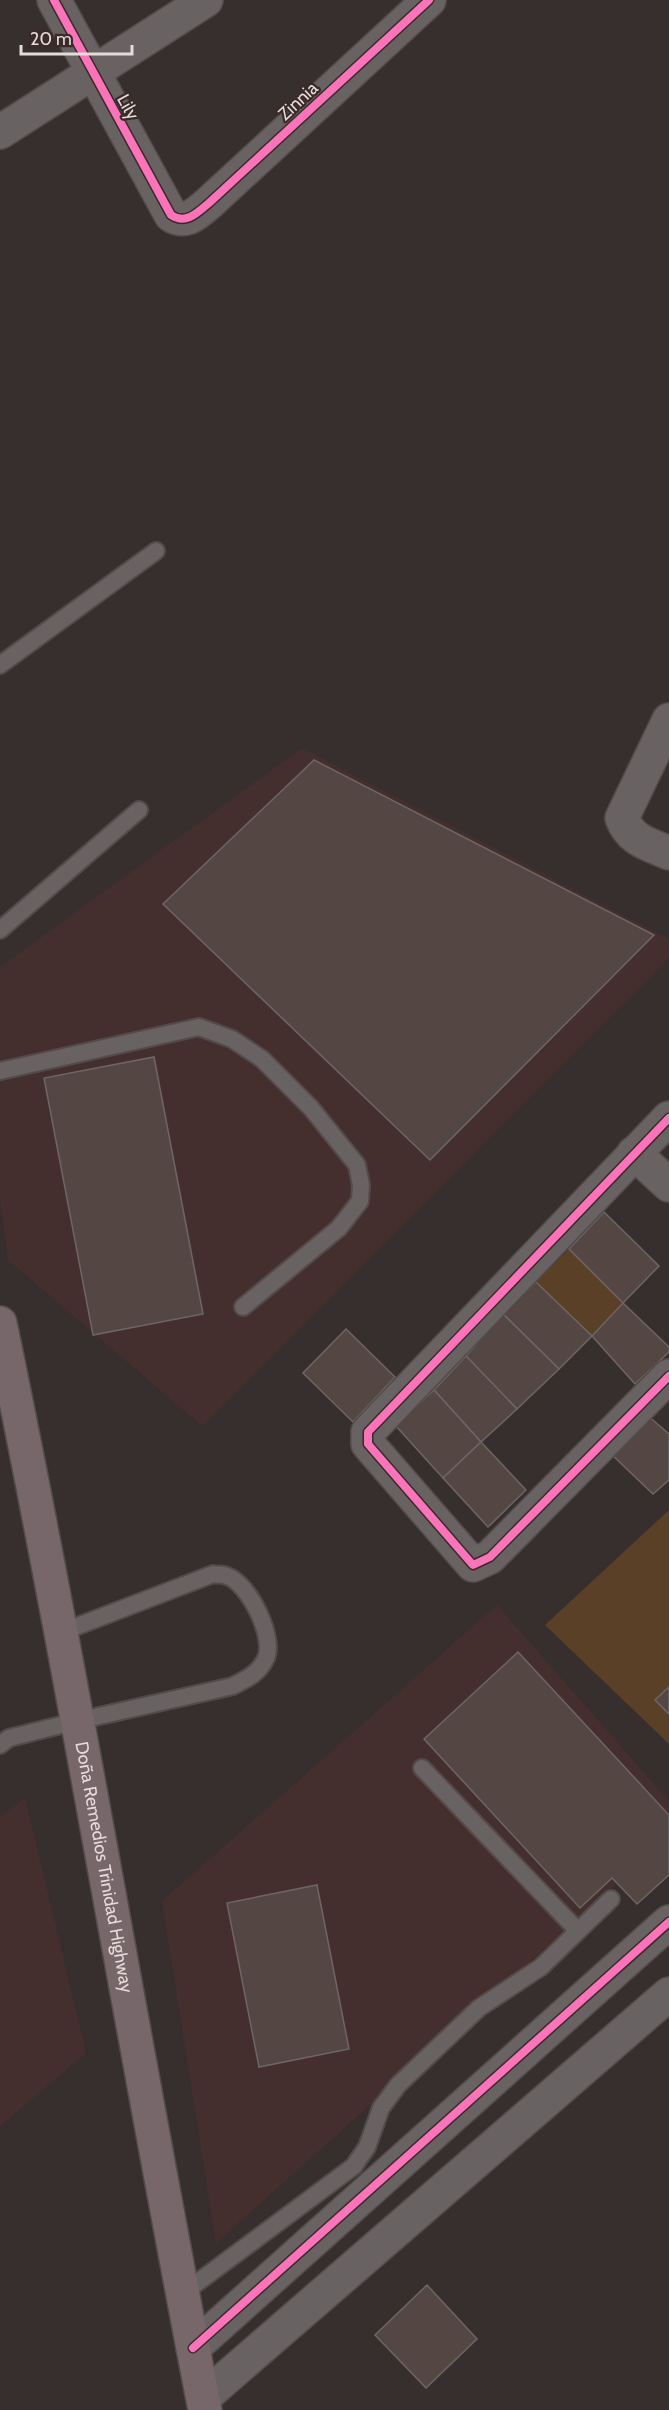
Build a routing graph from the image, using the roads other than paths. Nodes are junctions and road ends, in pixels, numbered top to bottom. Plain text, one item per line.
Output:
1 (54, 0) edge
2 (206, 0) edge
3 (429, 0) edge
4 (93, 74) junction
5 (0, 132) edge
6 (184, 219) joint
7 (156, 551) dead end
8 (0, 665) edge
9 (669, 720) edge
10 (139, 810) dead end
11 (669, 853) edge
12 (0, 930) edge
13 (0, 1071) edge
14 (669, 1118) edge
15 (634, 1153) junction
16 (669, 1185) edge
17 (243, 1307) dead end
18 (0, 1323) edge
19 (669, 1376) edge
20 (62, 1632) junction
21 (77, 1721) junction
22 (0, 1745) edge
23 (422, 1768) dead end
24 (611, 1899) dead end
25 (669, 1922) edge
26 (578, 1930) junction
27 (669, 1994) edge
28 (182, 2294) junction
29 (193, 2348) junction
30 (204, 2404) edge

1 - 4 street, Lily
2 - 4 street
3 - 6 street, Zinnia
4 - 5 street
4 - 6 street, Lily
7 - 8 lane
9 - 11 street
10 - 12 lane
13 - 17 lane
14 - 15 street
15 - 16 street
15 - 19 street
18 - 20 highway, Doña Remedios Trinidad Highway
20 - 21 highway, Doña Remedios Trinidad Highway
20 - 21 lane
21 - 22 lane
21 - 28 highway, Doña Remedios Trinidad Highway
23 - 26 lane
24 - 26 lane
25 - 29 street
26 - 28 lane
27 - 30 street
28 - 29 highway, Doña Remedios Trinidad Highway
29 - 30 highway, Doña Remedios Trinidad Highway

